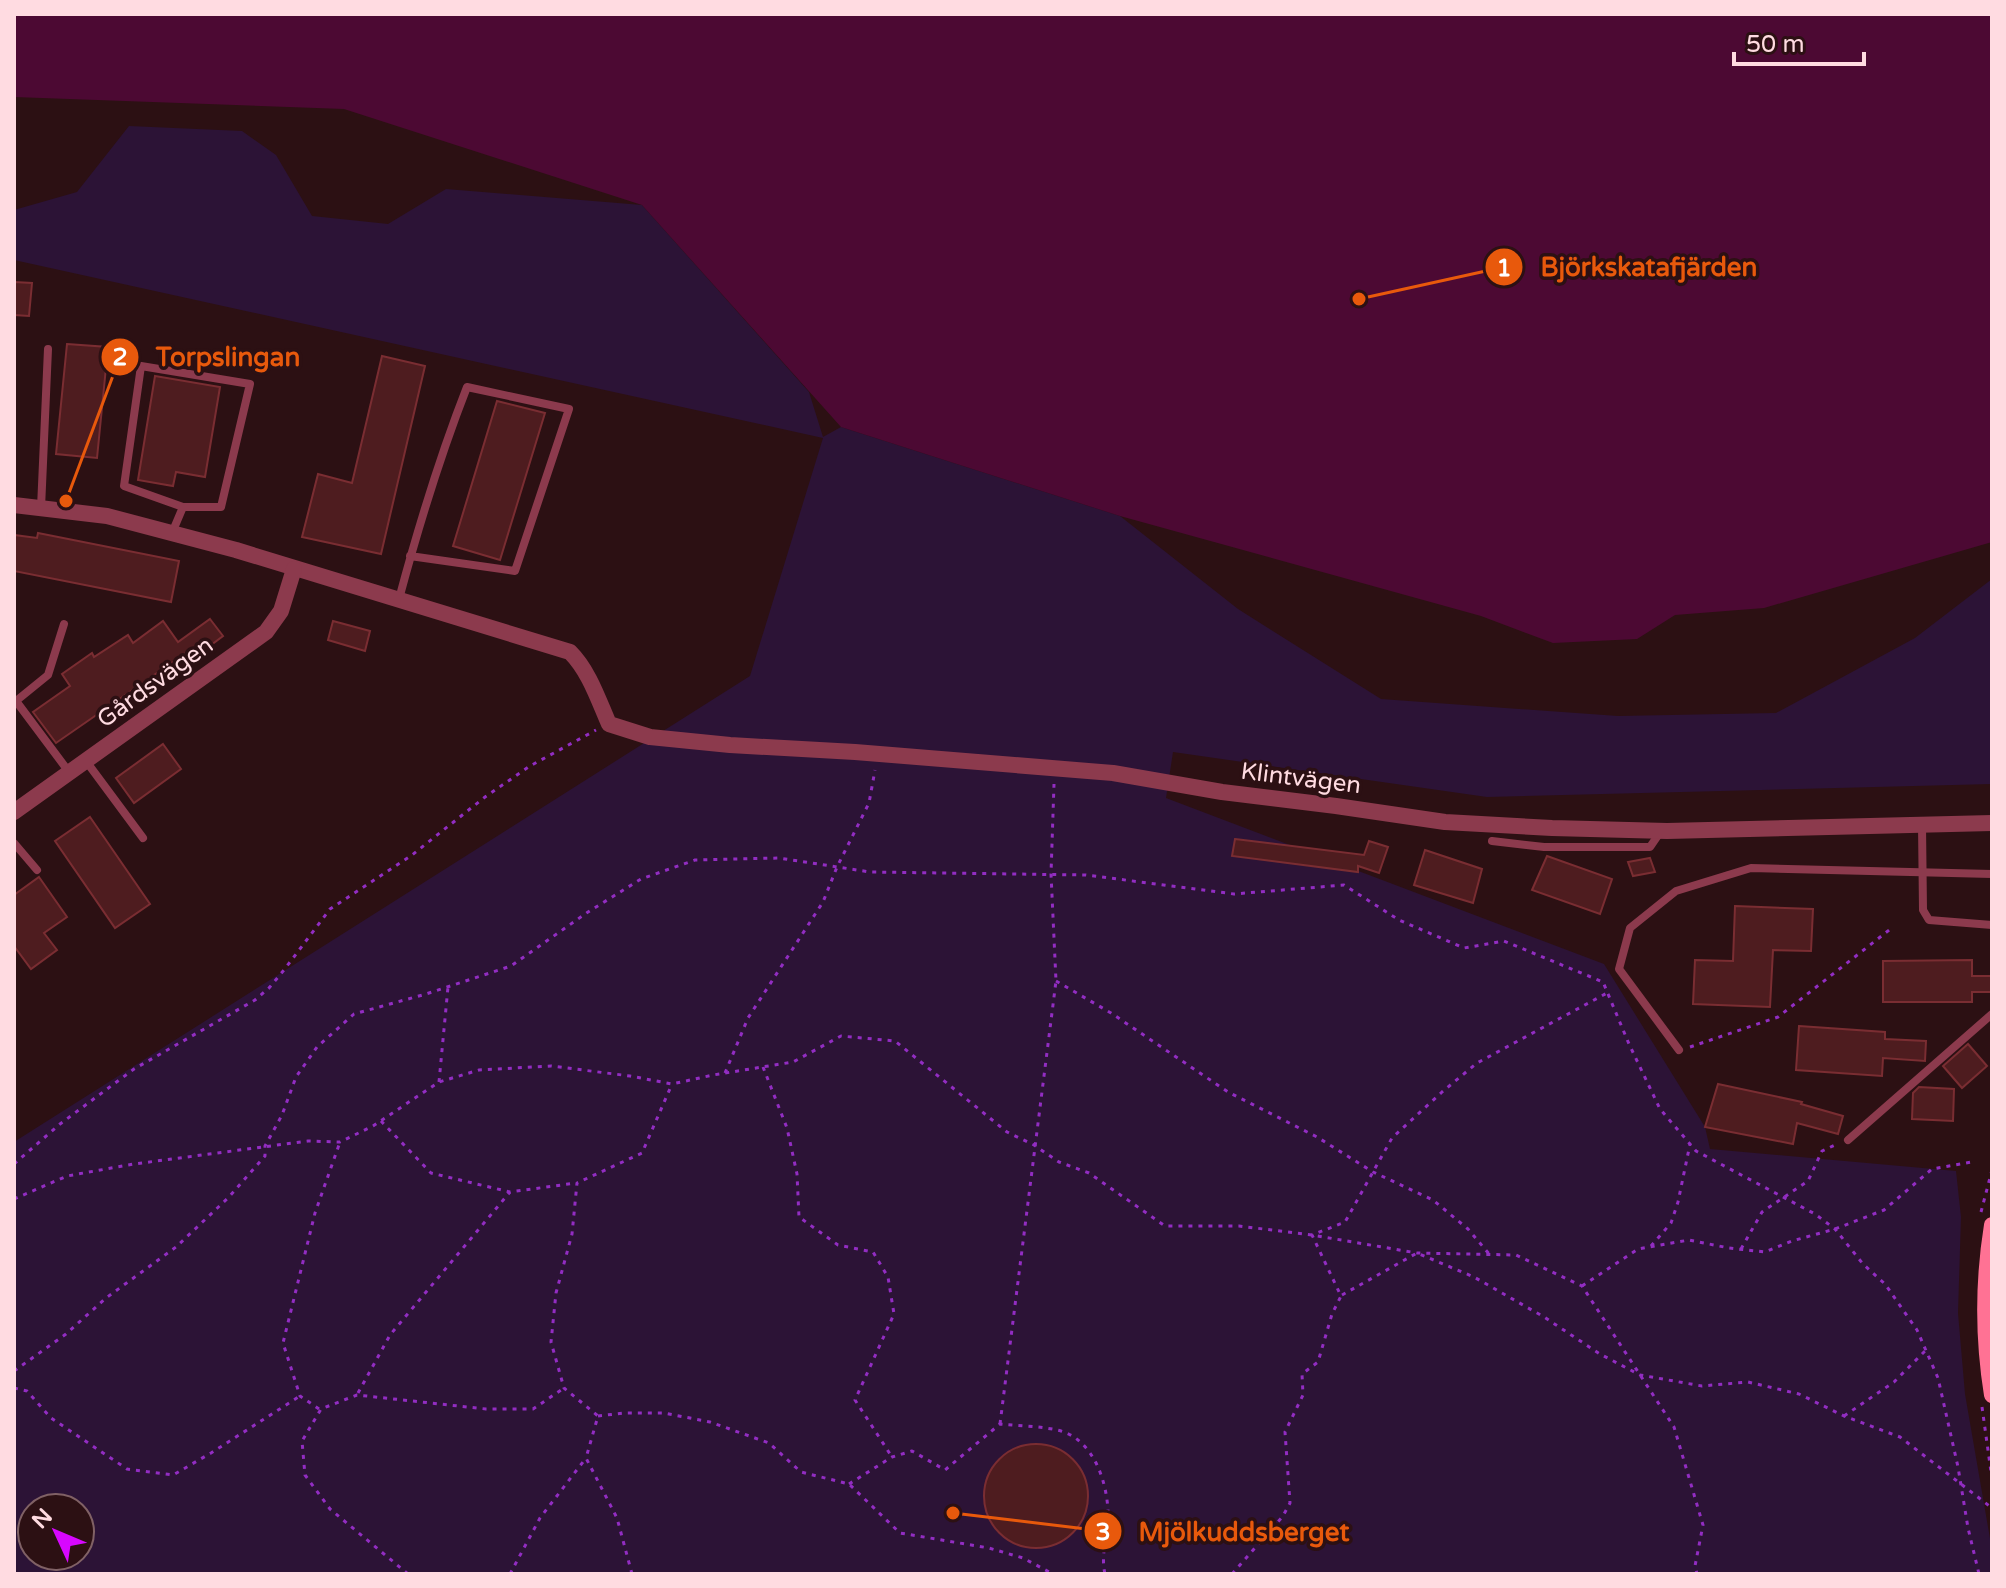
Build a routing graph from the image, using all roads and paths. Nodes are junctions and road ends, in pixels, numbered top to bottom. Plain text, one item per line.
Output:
1 (48, 349) dead end
2 (14, 505) edge
3 (183, 507) junction
4 (41, 508) junction
5 (172, 533) junction
6 (410, 556) junction
7 (294, 569) junction
8 (399, 600) junction
9 (64, 624) dead end
10 (609, 724) junction
11 (878, 754) junction
12 (86, 761) junction
13 (1054, 768) junction
14 (69, 773) junction
15 (14, 812) edge
16 (1992, 823) edge
17 (1922, 825) junction
18 (1662, 831) junction
19 (143, 838) dead end
20 (1492, 841) dead end
21 (14, 843) edge
22 (837, 867) junction
23 (37, 870) dead end
24 (1923, 871) junction
25 (1051, 874) junction
26 (1992, 874) edge
27 (1992, 925) edge
28 (1893, 927) dead end
29 (1056, 981) junction
30 (448, 987) junction
31 (1607, 992) junction
32 (1992, 1014) edge
33 (1679, 1050) joint
34 (763, 1067) junction
35 (725, 1073) junction
36 (439, 1082) junction
37 (672, 1084) junction
38 (381, 1121) junction
39 (1848, 1140) joint
40 (340, 1142) junction
41 (1690, 1144) junction
42 (1034, 1145) junction
43 (265, 1146) junction
44 (1972, 1162) dead end
45 (14, 1164) edge
46 (1373, 1172) junction
47 (577, 1183) junction
48 (510, 1192) junction
49 (1784, 1197) junction
50 (14, 1199) edge
51 (1992, 1225) edge
52 (1835, 1229) junction
53 (1312, 1235) junction
54 (1651, 1246) junction
55 (1741, 1249) junction
56 (1417, 1253) junction
57 (1490, 1255) junction
58 (1582, 1286) junction
59 (1341, 1296) junction
60 (1926, 1351) junction
61 (14, 1371) edge
62 (1640, 1375) junction
63 (14, 1388) edge
64 (564, 1388) junction
65 (357, 1395) junction
66 (1992, 1395) edge
67 (300, 1396) junction
68 (321, 1409) junction
69 (598, 1416) junction
70 (1844, 1416) junction
71 (1000, 1424) junction
72 (892, 1457) junction
73 (586, 1458) junction
74 (849, 1484) junction
75 (1961, 1485) junction
76 (1992, 1508) edge
77 (408, 1574) edge
78 (510, 1574) edge
79 (632, 1574) edge
80 (1053, 1574) edge
81 (1105, 1574) edge
82 (1232, 1574) edge
83 (1697, 1574) edge
84 (1979, 1574) edge

1 - 4 lane
2 - 4 street
3 - 3 lane
3 - 5 lane
4 - 5 street
5 - 7 street
6 - 6 lane
6 - 8 lane
7 - 8 street
7 - 12 street, Gårdsvägen
8 - 10 street
9 - 14 lane
10 - 11 street, Klintvägen
10 - 45 path
11 - 13 street, Klintvägen
11 - 22 path
12 - 14 street, Gårdsvägen
12 - 19 lane
13 - 18 street, Klintvägen
13 - 25 path
14 - 15 street, Gårdsvägen
16 - 17 street, Klintvägen
17 - 18 street, Klintvägen
17 - 24 lane
18 - 20 lane
21 - 23 lane
22 - 25 path
22 - 30 path
22 - 35 path
24 - 26 lane
24 - 27 lane
24 - 33 lane
25 - 29 path
25 - 31 path
28 - 33 path
29 - 42 path
29 - 46 path
30 - 36 path
30 - 43 path
31 - 41 path
31 - 46 path
32 - 39 lane
34 - 35 path
34 - 42 path
34 - 72 path
35 - 37 path
36 - 37 path
36 - 38 path
37 - 47 path
38 - 40 path
38 - 48 path
39 - 49 path
40 - 43 path
40 - 67 path
41 - 49 path
41 - 54 path
42 - 53 path
42 - 71 path
43 - 50 path
43 - 61 path
44 - 52 path
46 - 53 path
46 - 57 path
47 - 48 path
47 - 64 path
48 - 65 path
49 - 52 path
49 - 55 path
51 - 66 street
52 - 55 path
52 - 60 path
53 - 56 path
53 - 59 path
54 - 55 path
54 - 58 path
56 - 57 path
56 - 59 path
56 - 62 path
57 - 58 path
58 - 62 path
59 - 82 path
60 - 70 path
60 - 75 path
62 - 70 path
62 - 83 path
63 - 67 path
64 - 65 path
64 - 69 path
65 - 68 path
67 - 68 path
68 - 77 path
69 - 73 path
69 - 74 path
70 - 75 path
71 - 72 path
71 - 81 path
72 - 74 path
73 - 78 path
73 - 79 path
74 - 80 path
75 - 76 path
75 - 84 path

